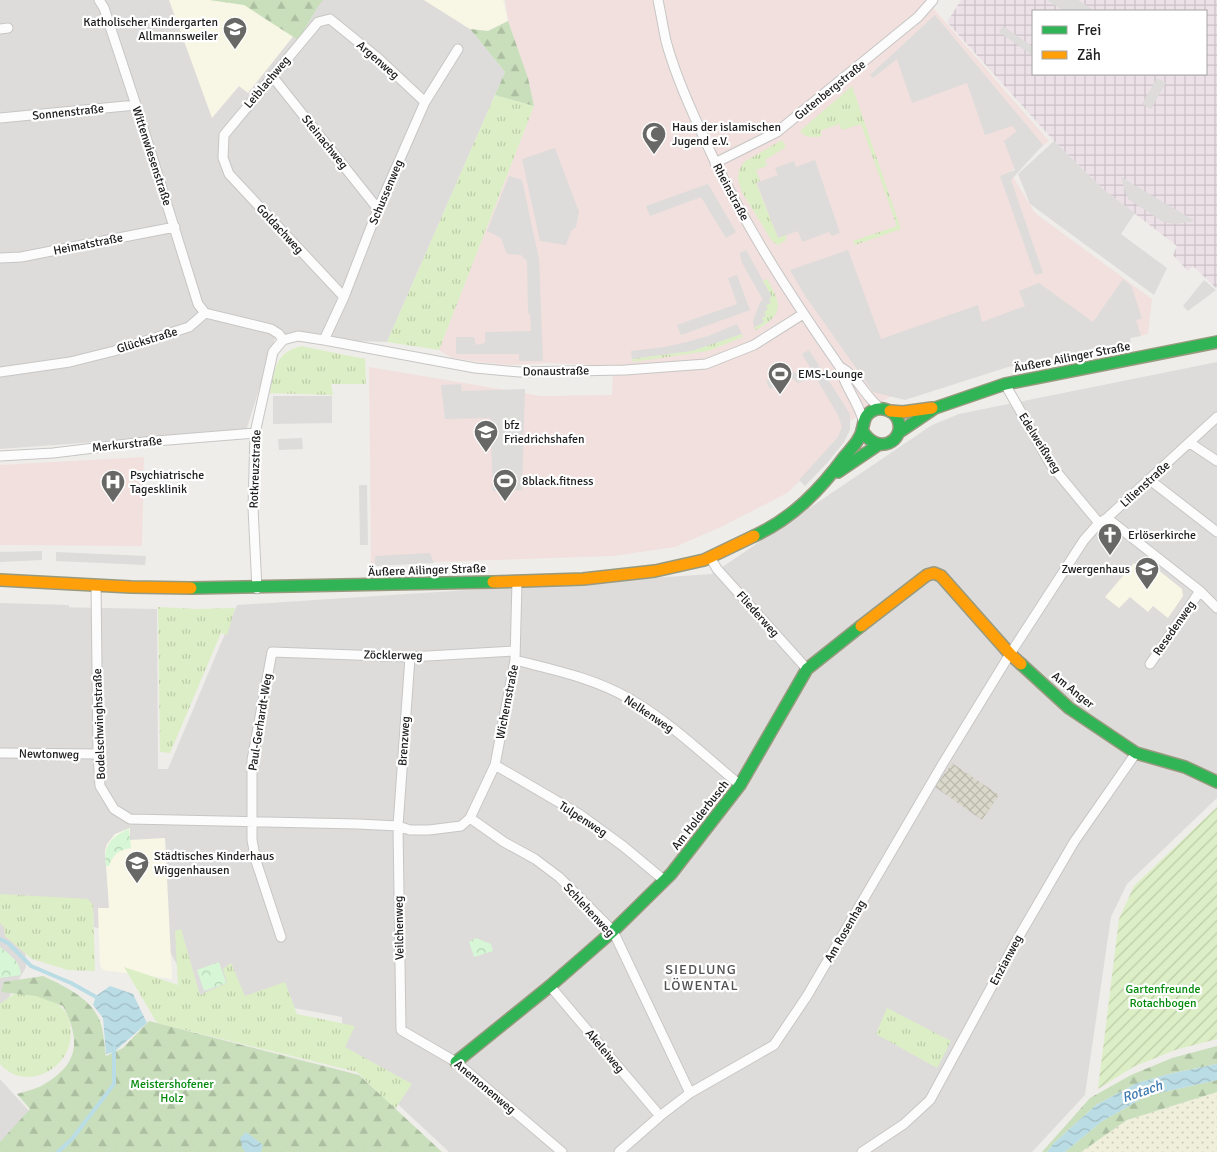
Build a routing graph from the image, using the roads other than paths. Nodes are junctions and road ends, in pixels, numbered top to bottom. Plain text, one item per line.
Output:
1 (99, 0) edge
2 (658, 0) edge
3 (933, 0) edge
4 (330, 19) joint
5 (458, 49) dead end
6 (272, 76) junction
7 (425, 102) junction
8 (136, 105) junction
9 (0, 118) edge
10 (223, 158) joint
11 (715, 163) junction
12 (378, 209) junction
13 (175, 227) junction
14 (0, 258) edge
15 (344, 297) junction
16 (205, 312) junction
17 (803, 314) junction
18 (283, 340) junction
19 (324, 340) junction
20 (1217, 342) edge
21 (840, 367) junction
22 (0, 372) edge
23 (1005, 384) junction
24 (936, 408) junction
25 (885, 410) junction
26 (1217, 417) edge
27 (863, 425) junction
28 (255, 433) junction
29 (898, 433) junction
30 (1190, 443) junction
31 (878, 445) junction
32 (0, 456) edge
33 (1217, 461) edge
34 (828, 480) junction
35 (1150, 480) junction
36 (1103, 521) junction
37 (1217, 532) edge
38 (710, 557) junction
39 (941, 576) joint
40 (0, 580) edge
41 (517, 581) junction
42 (96, 585) junction
43 (257, 588) junction
44 (1200, 590) junction
45 (1217, 608) edge
46 (272, 652) joint
47 (1010, 654) junction
48 (515, 655) junction
49 (410, 656) junction
50 (1150, 664) dead end
51 (807, 669) junction
52 (0, 753) edge
53 (1136, 753) junction
54 (98, 754) junction
55 (494, 765) junction
56 (1217, 782) edge
57 (740, 785) junction
58 (470, 818) junction
59 (252, 822) junction
60 (398, 826) junction
61 (665, 881) junction
62 (613, 931) junction
63 (281, 937) dead end
64 (550, 986) junction
65 (401, 1030) joint
66 (456, 1062) junction
67 (690, 1093) junction
68 (660, 1116) junction
69 (562, 1152) edge
70 (620, 1152) edge
71 (862, 1152) edge

1 - 8 street, Wittenwiesenstraße
2 - 11 street, Rheinstraße
3 - 11 street, Gutenbergstraße
4 - 6 street, Leiblachweg
4 - 7 street, Argenweg
5 - 7 street, Schussenweg
6 - 10 street, Leiblachweg
6 - 12 street, Steinachweg
7 - 12 street, Schussenweg
8 - 9 street, Sonnenstraße
8 - 13 street, Wittenwiesenstraße
10 - 15 street, Goldachweg
11 - 17 street, Rheinstraße
12 - 15 street, Schussenweg
13 - 14 street, Heimatstraße
13 - 16 street, Wittenwiesenstraße
15 - 19 street, Schussenweg
16 - 18 street
16 - 22 street, Glückstraße
17 - 19 street, Donaustraße
17 - 21 street, Rheinstraße
18 - 19 street, Donaustraße
18 - 28 street, Rotkreuzstraße
20 - 23 main road, Äußere Ailinger Straße
21 - 25 street, Rheinstraße
21 - 27 street, Rheinstraße
23 - 24 main road, Äußere Ailinger Straße
23 - 36 street, Edelweißweg
24 - 25 main road, Äußere Ailinger Straße
24 - 29 main road, Äußere Ailinger Straße
25 - 27 main road
25 - 29 main road
26 - 30 street, Lilienstraße
27 - 31 main road
27 - 34 main road
28 - 32 street, Merkurstraße
28 - 43 street, Rotkreuzstraße
29 - 31 main road
30 - 33 street
30 - 35 street, Lilienstraße
31 - 34 main road
34 - 38 main road, Äußere Ailinger Straße
35 - 36 street, Lilienstraße
35 - 37 street
36 - 44 street, Resedenweg
36 - 47 street, Lilienstraße
38 - 41 main road, Äußere Ailinger Straße
38 - 51 street, Fliederweg
39 - 47 main road, Am Anger
39 - 51 main road, Am Holderbusch
40 - 42 main road, Äußere Ailinger Straße
41 - 43 main road, Äußere Ailinger Straße
41 - 48 street, Wichernstraße
42 - 43 main road, Äußere Ailinger Straße
42 - 54 street, Bodelschwinghstraße
44 - 45 street
44 - 50 street, Resedenweg
46 - 49 street, Zöcklerweg
46 - 59 street, Paul-Gerhardt-Weg
47 - 53 main road, Am Anger
47 - 67 street, Am Rosenhag
48 - 49 street, Zöcklerweg
48 - 55 street, Wichernstraße
48 - 57 street, Nelkenweg
49 - 60 street, Brenzweg
51 - 57 main road, Am Holderbusch
52 - 54 street, Newtonweg
53 - 56 main road, Am Anger
53 - 71 street, Enzianweg
54 - 59 street, Bodelschwinghstraße
55 - 58 street, Wichernstraße
55 - 61 street, Tulpenweg
57 - 61 main road, Am Holderbusch
58 - 60 street, Bodelschwinghstraße
58 - 62 street, Schlehenweg
59 - 60 street, Bodelschwinghstraße
59 - 63 street
60 - 65 street, Veilchenweg
61 - 62 main road, Am Holderbusch
62 - 64 main road, Am Holderbusch
62 - 67 street, Schlehenweg
64 - 66 main road, Am Holderbusch
64 - 68 street, Akeleiweg
65 - 66 street, Anemonenweg
66 - 69 street, Anemonenweg
67 - 68 street, Am Rosenhag
68 - 70 street, Am Rosenhag

